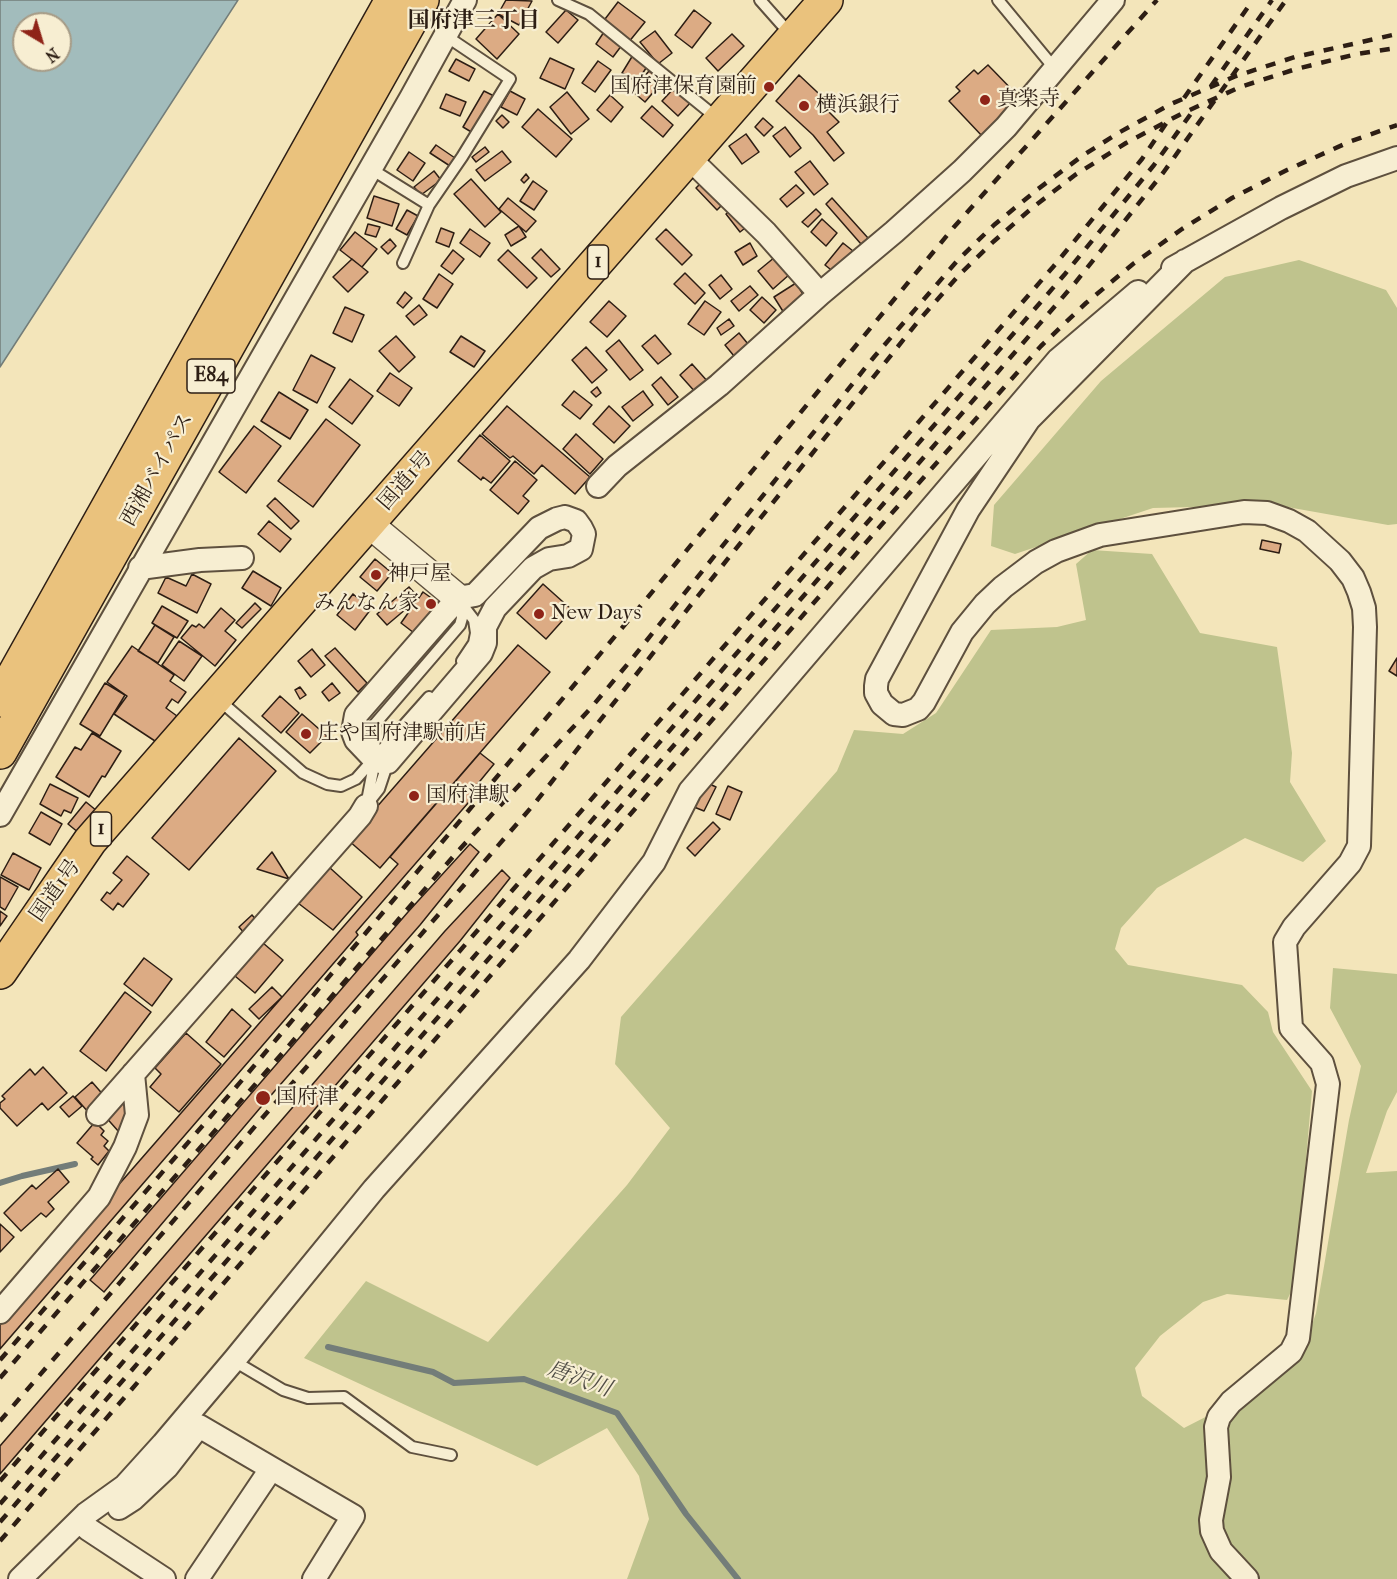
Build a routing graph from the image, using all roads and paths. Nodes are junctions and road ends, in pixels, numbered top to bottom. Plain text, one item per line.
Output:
1 (392, 0) edge
2 (422, 0) edge
3 (465, 0) edge
4 (558, 0) edge
5 (760, 0) edge
6 (826, 0) edge
7 (998, 0) edge
8 (1113, 0) edge
9 (446, 36) junction
10 (793, 38) junction
11 (1056, 69) junction
12 (719, 120) junction
13 (689, 158) junction
14 (1397, 158) edge
15 (370, 169) junction
16 (429, 205) junction
17 (1185, 261) junction
18 (403, 263) dead end
19 (820, 294) junction
20 (598, 486) dead end
21 (369, 524) junction
22 (242, 558) dead end
23 (140, 568) junction
24 (458, 598) junction
25 (216, 698) junction
26 (0, 700) edge
27 (0, 752) edge
28 (381, 761) junction
29 (366, 806) joint
30 (0, 815) edge
31 (0, 972) edge
32 (133, 1074) junction
33 (98, 1114) dead end
34 (0, 1312) edge
35 (235, 1360) junction
36 (451, 1455) dead end
37 (272, 1469) junction
38 (88, 1529) junction
39 (20, 1579) edge
40 (40, 1579) edge
41 (164, 1579) edge
42 (197, 1579) edge
43 (314, 1579) edge
44 (1247, 1579) edge

1 - 26 highway, 西湘バイパス / E84
2 - 27 highway, 西湘バイパス / E84
3 - 9 street
4 - 12 lane
5 - 10 lane
6 - 10 highway, 国道1号 / 1
7 - 11 lane
8 - 11 street
9 - 15 street
9 - 16 lane
10 - 12 highway, 国道1号 / 1
11 - 19 street
12 - 13 highway, 国道1号 / 1
13 - 19 street
13 - 21 highway, 国道1号 / 1
14 - 17 street
15 - 16 lane
15 - 23 street
16 - 18 lane
17 - 35 street
17 - 44 street
19 - 20 street
21 - 24 street
21 - 25 highway, 国道1号 / 1
22 - 23 street
23 - 30 street
24 - 28 lane
24 - 28 street
24 - 28 street
25 - 28 lane
25 - 31 highway, 国道1号 / 1
28 - 29 lane
29 - 32 street
32 - 33 street
32 - 34 street
35 - 36 lane
35 - 39 street
37 - 38 street
37 - 42 street
37 - 43 street
38 - 40 street
38 - 41 street

